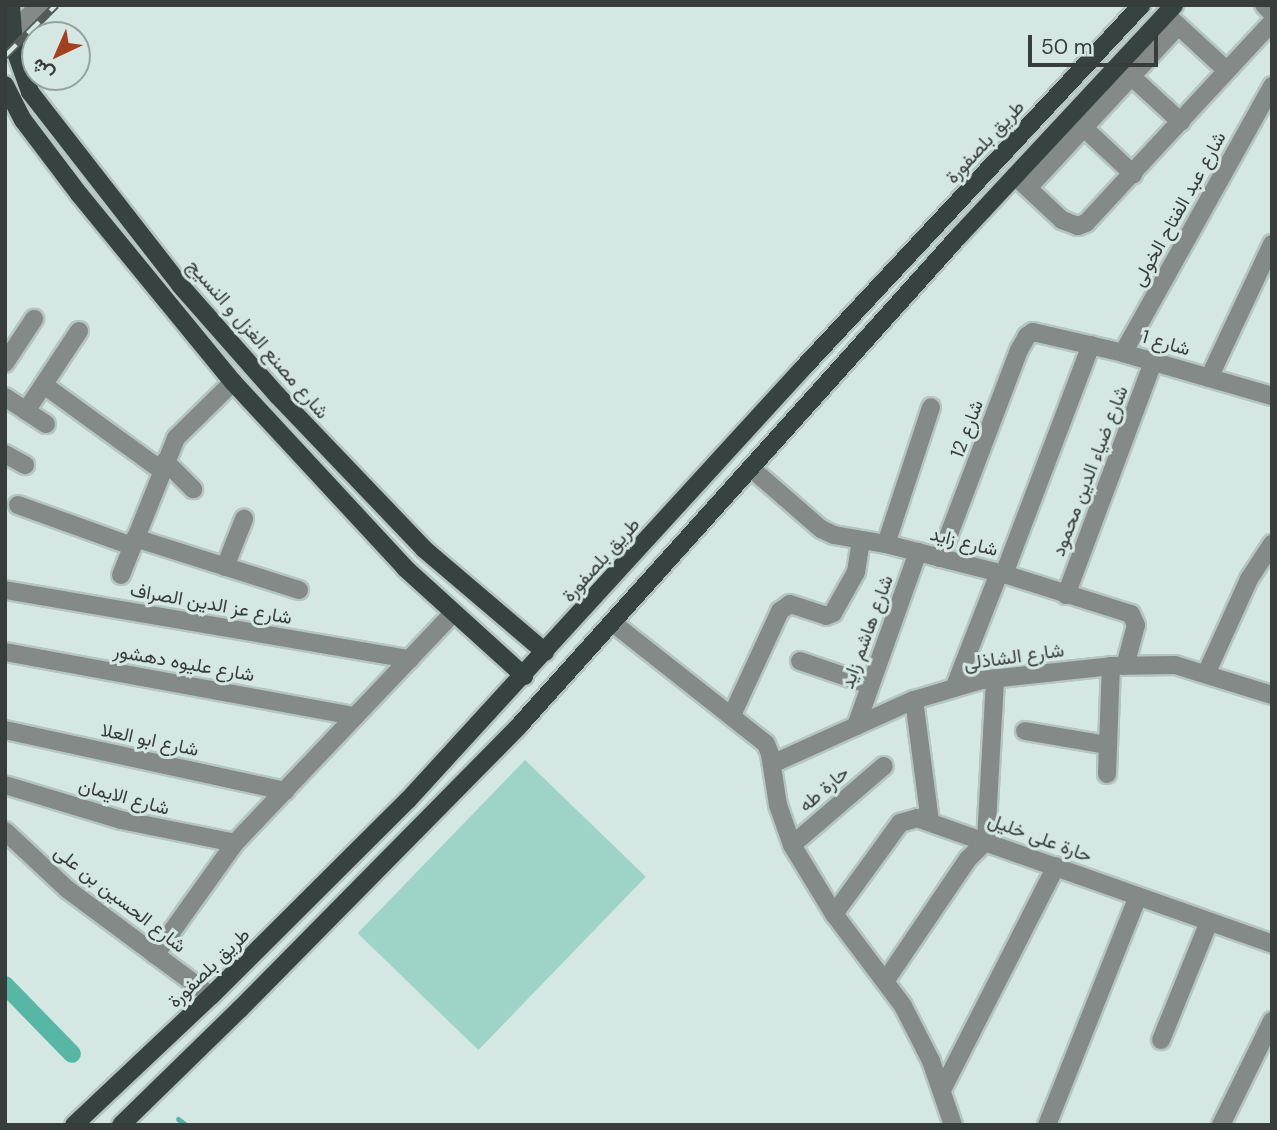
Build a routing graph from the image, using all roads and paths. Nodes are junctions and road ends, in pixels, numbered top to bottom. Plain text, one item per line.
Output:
1 (11, 5) edge
2 (39, 5) edge
3 (1140, 5) edge
4 (1264, 5) edge
5 (1272, 13) edge
6 (1173, 15) edge
7 (1272, 22) edge
8 (12, 34) junction
9 (1226, 71) junction
10 (1131, 76) junction
11 (1272, 86) edge
12 (6, 90) edge
13 (1181, 122) junction
14 (1083, 127) junction
15 (1133, 174) junction
16 (96, 177) junction
17 (1021, 182) junction
18 (79, 194) junction
19 (1272, 244) edge
20 (180, 285) junction
21 (164, 301) junction
22 (34, 319) dead end
23 (79, 331) dead end
24 (1047, 334) joint
25 (1091, 345) junction
26 (1123, 353) junction
27 (1153, 362) junction
28 (5, 363) edge
29 (803, 368) junction
30 (1209, 378) junction
31 (233, 382) junction
32 (44, 385) junction
33 (824, 388) junction
34 (1272, 396) edge
35 (5, 397) edge
36 (931, 407) dead end
37 (26, 411) junction
38 (46, 424) dead end
39 (329, 451) junction
40 (5, 454) edge
41 (25, 465) dead end
42 (163, 466) junction
43 (311, 468) junction
44 (752, 469) junction
45 (193, 489) dead end
46 (18, 505) dead end
47 (244, 519) dead end
48 (862, 541) junction
49 (133, 542) junction
50 (886, 544) junction
51 (1272, 544) edge
52 (424, 549) junction
53 (918, 552) junction
54 (940, 558) junction
55 (225, 566) junction
56 (405, 568) junction
57 (1001, 574) junction
58 (121, 575) dead end
59 (5, 590) edge
60 (299, 590) dead end
61 (1066, 595) junction
62 (453, 614) junction
63 (613, 624) junction
64 (5, 652) edge
65 (545, 652) junction
66 (410, 659) junction
67 (800, 661) dead end
68 (1118, 666) junction
69 (1206, 674) junction
70 (524, 676) junction
71 (995, 678) junction
72 (870, 685) junction
73 (955, 686) junction
74 (1272, 695) edge
75 (914, 700) junction
76 (732, 715) junction
77 (355, 716) junction
78 (856, 726) junction
79 (5, 730) edge
80 (1025, 732) dead end
81 (1108, 745) junction
82 (772, 764) junction
83 (884, 766) dead end
84 (1107, 774) dead end
85 (5, 785) edge
86 (285, 791) junction
87 (930, 821) junction
88 (5, 831) edge
89 (986, 841) junction
90 (235, 843) junction
91 (792, 845) junction
92 (1056, 866) junction
93 (1138, 896) junction
94 (834, 914) junction
95 (1209, 922) junction
96 (1272, 944) edge
97 (155, 955) junction
98 (886, 980) junction
99 (211, 996) junction
100 (1272, 1021) edge
101 (1161, 1040) dead end
102 (942, 1090) junction
103 (79, 1120) edge
104 (121, 1125) edge
105 (953, 1125) edge
106 (1047, 1125) edge
107 (1221, 1125) edge

1 - 8 main road, شارع مصنع الغزل و النسيج
2 - 8 street
3 - 29 main road, طريق بلصفورة
4 - 5 street
6 - 9 street
6 - 10 street
6 - 17 main road
7 - 9 street
8 - 16 main road, شارع مصنع الغزل و النسيج
9 - 13 street
10 - 13 street
10 - 14 street
11 - 26 street, شارع عبد الفتاح الخولى
12 - 18 main road
13 - 15 street
14 - 15 street
14 - 17 street
15 - 17 street
16 - 18 main road
16 - 20 main road, شارع مصنع الغزل و النسيج
17 - 33 main road
18 - 21 main road
19 - 30 street
20 - 21 main road
20 - 39 main road, شارع مصنع الغزل و النسيج
21 - 31 main road
22 - 28 street
23 - 32 street
24 - 25 street, شارع 1
24 - 54 street, شارع 12
25 - 26 street, شارع 1
25 - 57 street
26 - 27 street, شارع 1
27 - 30 street, شارع 1
27 - 61 street, شارع ضياء الدين محمود
29 - 33 main road
29 - 65 main road, طريق بلصفورة
30 - 34 street, شارع 1
31 - 42 street
31 - 43 main road
32 - 37 street
32 - 42 street
33 - 44 main road
35 - 37 street
36 - 50 street
37 - 38 street
39 - 43 main road
39 - 52 main road, شارع مصنع الغزل و النسيج
40 - 41 street
42 - 45 street
42 - 49 street
43 - 56 main road
44 - 48 street, شارع زايد
44 - 63 main road
46 - 49 street
47 - 55 street
48 - 50 street, شارع زايد
48 - 76 street
49 - 55 street
49 - 58 street
50 - 53 street, شارع زايد
51 - 69 street
52 - 56 main road
52 - 65 main road, شارع مصنع الغزل و النسيج
53 - 54 street, شارع زايد
53 - 72 street, شارع هاشم زايد
54 - 57 street, شارع زايد
55 - 60 street
56 - 62 main road
57 - 61 street, شارع زايد
57 - 73 street
59 - 66 street, شارع عز الدين الصراف
61 - 68 street, شارع زايد
62 - 66 street
62 - 70 main road
63 - 76 street
63 - 104 main road
64 - 77 street, شارع عليوه دهشور
65 - 70 main road, طريق بلصفورة
66 - 77 street
67 - 72 street
68 - 69 street, شارع الشاذلى
68 - 71 street, شارع الشاذلى
68 - 81 street
69 - 74 street, شارع الشاذلى
70 - 99 main road, طريق بلصفورة
71 - 73 street, شارع الشاذلى
71 - 89 street
72 - 78 street, شارع هاشم زايد
73 - 75 street, شارع الشاذلى
75 - 78 street, شارع الشاذلى
75 - 87 street
76 - 82 street
77 - 86 street
78 - 82 street, شارع الشاذلى
79 - 86 street, شارع ابو العلا
80 - 81 street
81 - 84 street
82 - 91 street
83 - 91 street, حارة طه
85 - 90 street, شارع الايمان
86 - 90 street
87 - 89 street, حارة على خليل
87 - 94 street, حارة على خليل
88 - 97 street, شارع الحسين بن على
89 - 92 street, حارة على خليل
89 - 98 street
90 - 97 street
91 - 94 street
92 - 93 street, حارة على خليل
92 - 102 street
93 - 95 street, حارة على خليل
93 - 106 street
94 - 98 street
95 - 96 street, حارة على خليل
95 - 101 street
97 - 99 street, شارع الحسين بن على
98 - 102 street
99 - 103 main road, طريق بلصفورة
100 - 107 street
102 - 105 street

